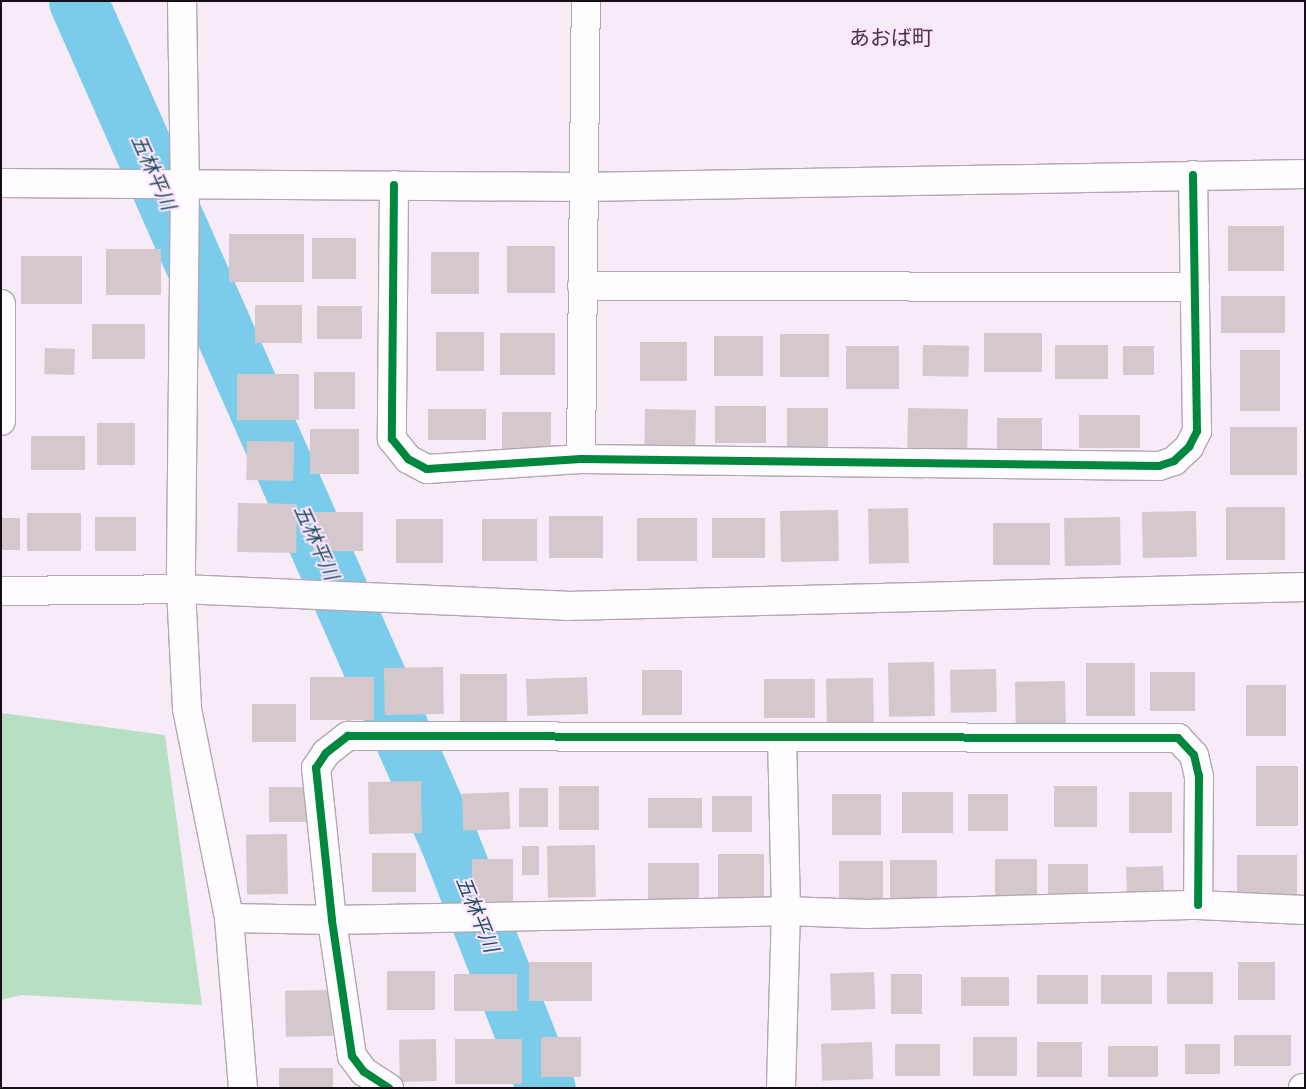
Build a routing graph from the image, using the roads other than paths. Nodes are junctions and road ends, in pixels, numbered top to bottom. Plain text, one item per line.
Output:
1 (182, 1) edge
2 (586, 1) edge
3 (1305, 174) edge
4 (1193, 175) junction
5 (1, 183) edge
6 (185, 184) junction
7 (394, 185) junction
8 (583, 187) junction
9 (582, 286) junction
10 (1195, 287) junction
11 (1, 304) edge
12 (1, 421) edge
13 (580, 459) junction
14 (1305, 587) edge
15 (181, 589) junction
16 (1, 591) edge
17 (782, 739) junction
18 (1198, 906) junction
19 (1305, 910) edge
20 (786, 911) junction
21 (229, 918) junction
22 (332, 920) junction
23 (243, 1088) edge
24 (389, 1088) edge
25 (781, 1088) edge

1 - 6 street
2 - 8 street
3 - 4 street
4 - 8 street
4 - 10 street
5 - 6 street
6 - 7 street
6 - 15 street
7 - 8 street
7 - 13 street
8 - 9 street
9 - 10 street
9 - 13 street
10 - 13 street
11 - 12 street
14 - 15 street
15 - 16 street
15 - 21 street
17 - 18 street
17 - 20 street
17 - 22 street
18 - 19 street
18 - 20 street
20 - 22 street
20 - 25 street
21 - 22 street
21 - 23 street
22 - 24 street

